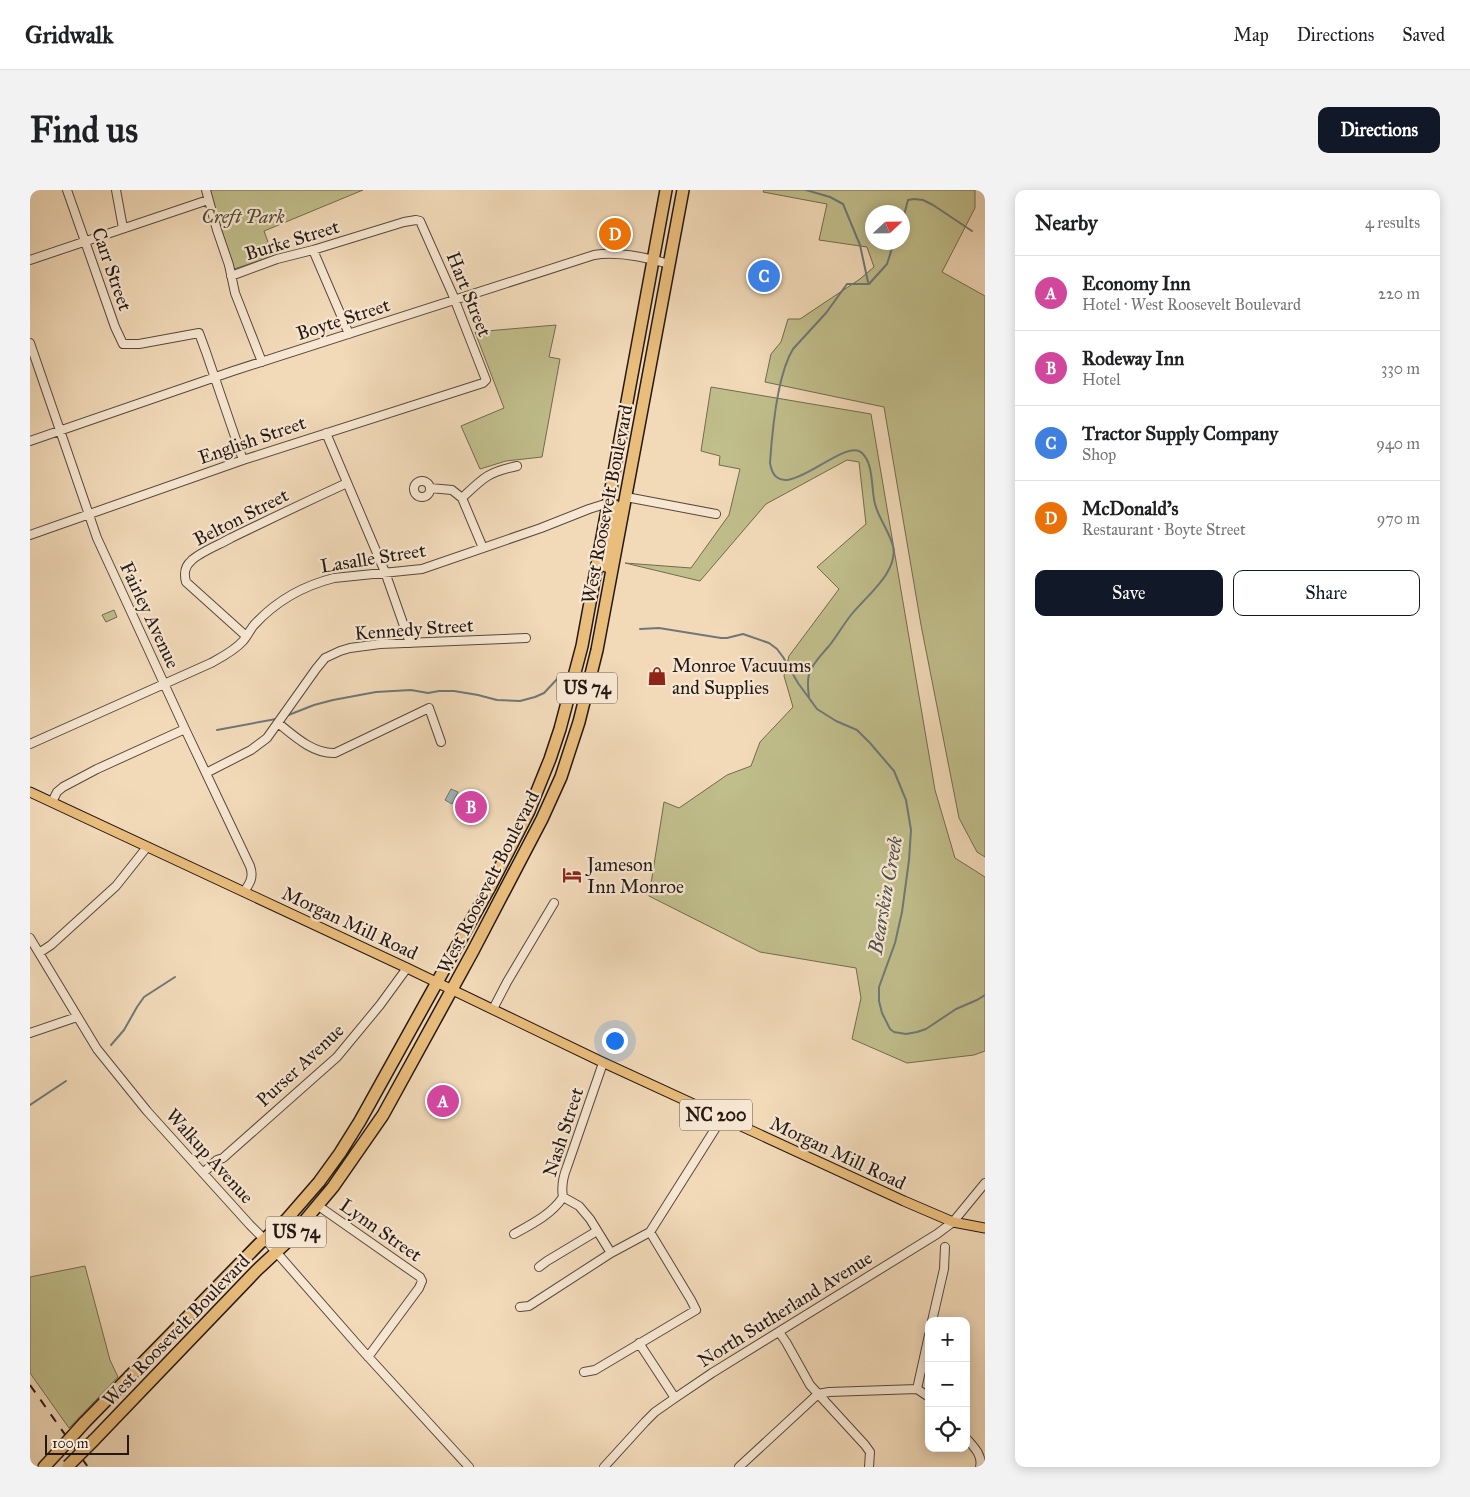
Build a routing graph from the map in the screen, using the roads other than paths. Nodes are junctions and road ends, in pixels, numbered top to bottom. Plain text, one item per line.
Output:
1 (68, 190) edge
2 (116, 190) edge
3 (206, 190) edge
4 (682, 191) edge
5 (665, 194) edge
6 (208, 200) junction
7 (420, 222) joint
8 (123, 228) junction
9 (85, 240) junction
10 (313, 250) junction
11 (30, 260) edge
12 (652, 260) junction
13 (669, 264) junction
14 (231, 276) junction
15 (454, 300) junction
16 (348, 334) junction
17 (31, 348) edge
18 (262, 362) junction
19 (215, 377) junction
20 (486, 380) joint
21 (61, 430) junction
22 (326, 433) junction
23 (30, 441) edge
24 (243, 460) junction
25 (517, 466) dead end
26 (347, 483) junction
27 (430, 488) dead end
28 (626, 497) junction
29 (462, 498) junction
30 (608, 504) junction
31 (89, 514) junction
32 (716, 514) dead end
33 (30, 535) edge
34 (483, 548) junction
35 (600, 550) junction
36 (385, 572) junction
37 (604, 613) junction
38 (246, 636) junction
39 (526, 638) dead end
40 (410, 643) junction
41 (595, 660) junction
42 (164, 684) junction
43 (278, 723) junction
44 (184, 729) junction
45 (441, 742) dead end
46 (30, 744) edge
47 (206, 773) junction
48 (30, 792) edge
49 (52, 802) junction
50 (147, 847) junction
51 (244, 892) junction
52 (554, 903) dead end
53 (30, 938) edge
54 (39, 953) junction
55 (407, 968) junction
56 (437, 982) junction
57 (452, 989) junction
58 (494, 1009) junction
59 (77, 1017) junction
60 (30, 1033) edge
61 (603, 1063) junction
62 (722, 1118) junction
63 (203, 1173) junction
64 (985, 1184) edge
65 (564, 1197) junction
66 (317, 1206) junction
67 (953, 1222) junction
68 (985, 1228) edge
69 (597, 1231) junction
70 (650, 1232) junction
71 (514, 1234) dead end
72 (264, 1239) junction
73 (945, 1247) dead end
74 (276, 1252) junction
75 (611, 1253) junction
76 (539, 1267) dead end
77 (520, 1307) dead end
78 (933, 1317) edge
79 (779, 1332) junction
80 (639, 1343) junction
81 (925, 1354) edge
82 (368, 1357) junction
83 (584, 1372) dead end
84 (918, 1389) junction
85 (818, 1394) junction
86 (925, 1394) edge
87 (675, 1398) junction
88 (970, 1443) edge
89 (981, 1464) edge
90 (68, 1466) edge
91 (44, 1467) edge
92 (469, 1467) edge
93 (604, 1467) edge
94 (739, 1467) edge
95 (869, 1467) edge

1 - 9 street, Carr Street
2 - 8 street
3 - 6 street
4 - 13 highway, West Roosevelt Boulevard / US 74
5 - 12 highway, West Roosevelt Boulevard / US 74
6 - 8 street
6 - 14 street
7 - 10 street, Burke Street
7 - 15 street, Hart Street
8 - 9 street
9 - 11 street
9 - 19 street, Carr Street
10 - 14 street, Burke Street
10 - 16 street
12 - 13 street, Boyte Street
12 - 15 street, Boyte Street
12 - 30 highway, West Roosevelt Boulevard / US 74
13 - 28 highway, West Roosevelt Boulevard / US 74
14 - 18 street
15 - 16 street, Boyte Street
15 - 20 street, Hart Street
16 - 18 street, Boyte Street
17 - 21 street, Fairley Avenue
18 - 19 street, Boyte Street
19 - 21 street, Boyte Street
19 - 24 street
20 - 22 street, English Street
21 - 23 street, Boyte Street
21 - 31 street, Fairley Avenue
22 - 24 street, English Street
22 - 26 street
24 - 31 street, English Street
25 - 29 street
26 - 36 street
26 - 38 street, Belton Street
27 - 29 street
28 - 32 street
28 - 37 highway, West Roosevelt Boulevard / US 74
29 - 34 street
30 - 34 street, Lasalle Street
30 - 35 highway, West Roosevelt Boulevard / US 74
30 - 37 highway
31 - 33 street, English Street
31 - 42 street, Fairley Avenue
34 - 36 street, Lasalle Street
35 - 41 highway
35 - 56 highway, West Roosevelt Boulevard / US 74
36 - 38 street, Lasalle Street
36 - 40 street
37 - 41 highway, West Roosevelt Boulevard / US 74
38 - 42 street, Lasalle Street
39 - 40 street, Kennedy Street
40 - 43 street, Kennedy Street
41 - 57 highway, West Roosevelt Boulevard / US 74
42 - 44 street, Fairley Avenue
42 - 46 street, Lasalle Street
43 - 45 street
43 - 47 street, Kennedy Street
44 - 47 street, Fairley Avenue
44 - 49 street
47 - 51 street, Fairley Avenue
48 - 49 main road, Morgan Mill Road
49 - 50 main road, Morgan Mill Road
50 - 51 main road, Morgan Mill Road
50 - 54 street
51 - 55 main road, Morgan Mill Road
52 - 58 street
53 - 54 street, Walkup Avenue
54 - 59 street, Walkup Avenue
55 - 56 main road, Morgan Mill Road
55 - 63 street, Purser Avenue
56 - 57 main road, Morgan Mill Road / NC 200
56 - 72 highway, West Roosevelt Boulevard / US 74
57 - 58 main road, Morgan Mill Road / NC 200
57 - 66 highway, West Roosevelt Boulevard / US 74
58 - 61 main road, Morgan Mill Road / NC 200
59 - 60 street
59 - 63 street, Walkup Avenue
61 - 62 main road, Morgan Mill Road / NC 200
61 - 65 street, Nash Street
62 - 67 main road, Morgan Mill Road / NC 200
62 - 70 street
63 - 72 street, Walkup Avenue
64 - 67 street, North Sutherland Avenue
65 - 69 street, Nash Street
65 - 71 street
66 - 74 highway, West Roosevelt Boulevard / US 74
66 - 82 street, Lynn Street
67 - 68 main road, Morgan Mill Road / NC 200
67 - 79 street, North Sutherland Avenue
69 - 75 street, Nash Street
69 - 76 street
70 - 75 street
70 - 80 street
72 - 74 street, Walkup Avenue
72 - 91 highway, West Roosevelt Boulevard / US 74, bridge
73 - 78 street
74 - 82 street, Walkup Avenue
74 - 90 highway, West Roosevelt Boulevard / US 74, bridge
75 - 77 street
79 - 85 street
79 - 87 street, North Sutherland Avenue
80 - 83 street
80 - 87 street
81 - 84 street
82 - 92 street, Walkup Avenue
84 - 85 street
84 - 86 street
85 - 94 street
85 - 95 street
87 - 93 street, North Sutherland Avenue
88 - 89 street

